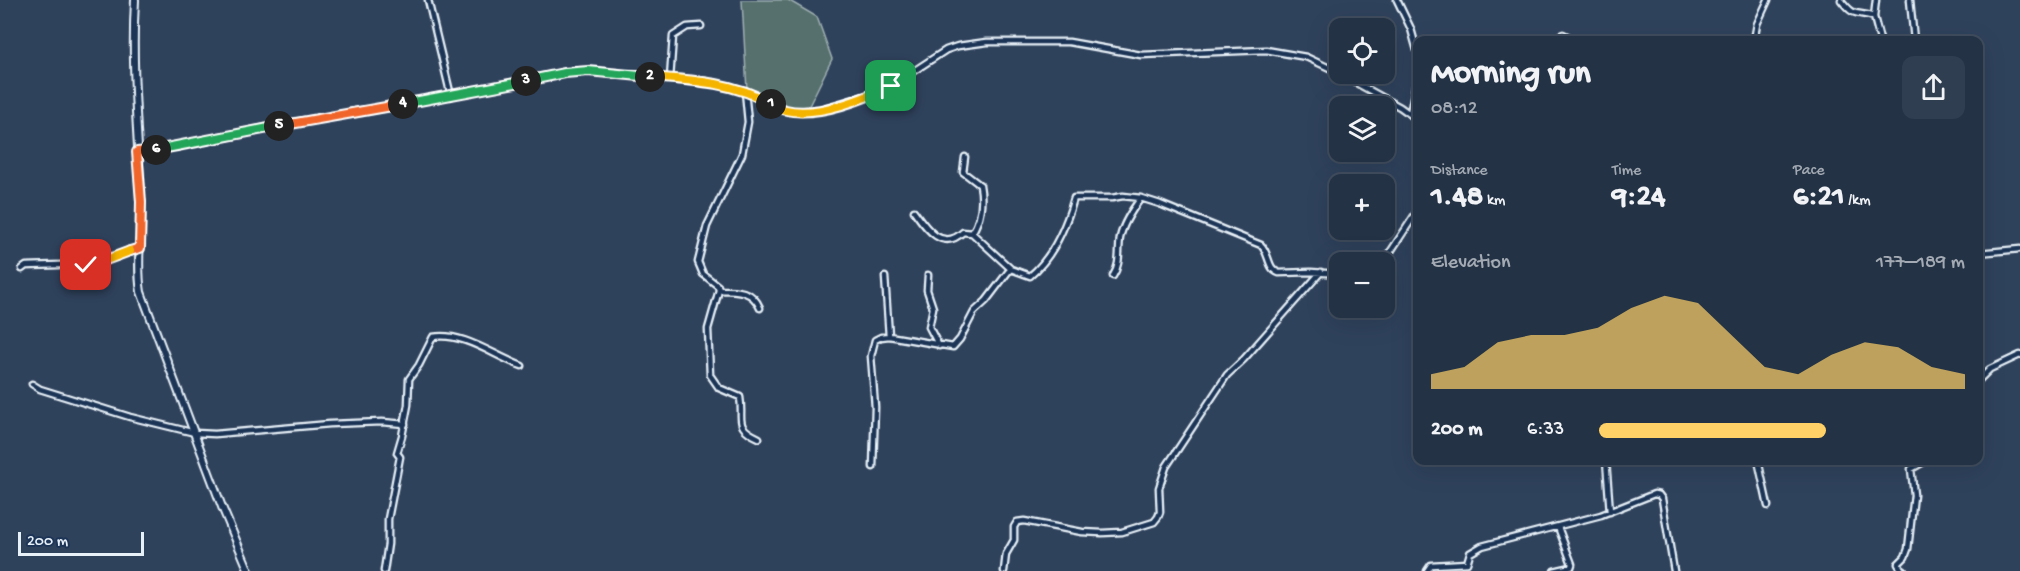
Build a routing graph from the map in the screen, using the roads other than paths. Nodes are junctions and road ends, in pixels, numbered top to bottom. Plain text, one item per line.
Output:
1 (135, 0) edge
2 (428, 0) edge
3 (1397, 0) edge
4 (1768, 0) edge
5 (1841, 0) edge
6 (1875, 0) edge
7 (1910, 0) edge
8 (1874, 17) junction
9 (701, 26) dead end
10 (1413, 36) edge
11 (1754, 36) edge
12 (1879, 36) edge
13 (1914, 36) edge
14 (1329, 68) edge
15 (670, 79) junction
16 (1359, 84) edge
17 (745, 91) junction
18 (451, 96) junction
19 (1413, 98) edge
20 (1410, 114) junction
21 (1413, 116) edge
22 (137, 152) junction
23 (965, 157) dead end
24 (1141, 198) junction
25 (914, 212) dead end
26 (1413, 218) edge
27 (972, 233) junction
28 (140, 248) junction
29 (2020, 249) edge
30 (1390, 252) edge
31 (1983, 253) edge
32 (22, 269) dead end
33 (1011, 269) junction
34 (1321, 272) junction
35 (1329, 273) edge
36 (928, 275) dead end
37 (1113, 276) dead end
38 (885, 277) dead end
39 (719, 290) junction
40 (760, 308) dead end
41 (889, 336) junction
42 (939, 346) junction
43 (2020, 355) edge
44 (522, 366) dead end
45 (1983, 376) edge
46 (33, 384) dead end
47 (405, 424) junction
48 (195, 433) junction
49 (759, 438) dead end
50 (1606, 465) edge
51 (1759, 465) edge
52 (1918, 465) edge
53 (873, 467) dead end
54 (1768, 506) dead end
55 (1610, 512) junction
56 (1558, 527) junction
57 (249, 571) edge
58 (384, 571) edge
59 (1004, 571) edge
60 (1427, 571) edge
61 (1554, 571) edge
62 (1674, 571) edge
63 (1904, 571) edge

1 - 22 street
2 - 18 street
3 - 10 street
4 - 11 street
5 - 8 street
6 - 8 street
7 - 13 street
8 - 12 street
9 - 15 street
14 - 17 street
15 - 17 street
15 - 18 street
16 - 20 street
17 - 39 street
18 - 22 street
19 - 20 street
20 - 21 street
22 - 28 street
23 - 27 street
24 - 33 street
24 - 34 street
24 - 37 street
25 - 27 street
26 - 30 street
27 - 33 street
28 - 32 street
28 - 48 street
29 - 31 street
33 - 42 street
34 - 35 street
34 - 59 street
36 - 42 street
38 - 41 street
39 - 40 street
39 - 49 street
41 - 42 street
41 - 53 street
43 - 45 street
44 - 47 street
46 - 48 street
47 - 48 street
47 - 58 street
48 - 57 street
50 - 55 street
51 - 54 street
52 - 63 street
55 - 56 street
55 - 62 street
56 - 60 street
56 - 61 street

